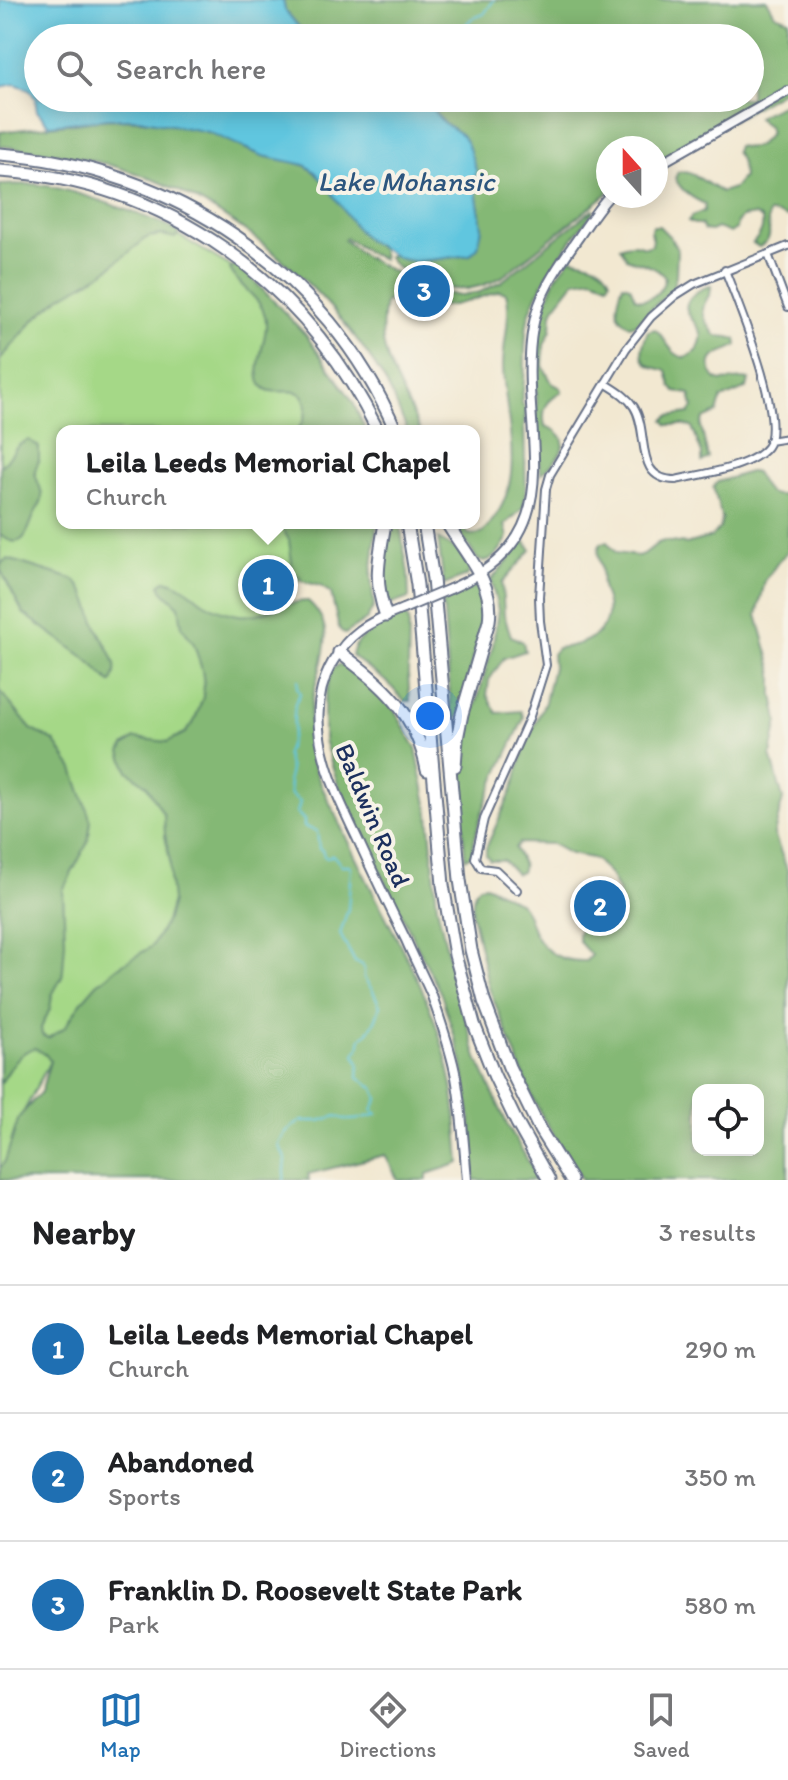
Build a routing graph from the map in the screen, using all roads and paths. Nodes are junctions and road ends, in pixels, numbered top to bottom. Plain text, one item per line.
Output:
1 (788, 91) edge
2 (764, 105) edge
3 (751, 112) edge
4 (0, 154) edge
5 (668, 159) edge
6 (0, 171) edge
7 (599, 208) edge
8 (788, 246) edge
9 (768, 254) junction
10 (725, 270) junction
11 (788, 307) edge
12 (605, 383) junction
13 (374, 425) edge
14 (396, 425) edge
15 (788, 438) edge
16 (769, 441) junction
17 (534, 489) junction
18 (546, 489) junction
19 (529, 511) junction
20 (543, 514) junction
21 (384, 529) edge
22 (408, 529) edge
23 (425, 529) edge
24 (451, 529) edge
25 (480, 575) junction
26 (386, 616) junction
27 (339, 652) junction
28 (455, 827) junction
29 (438, 832) junction
30 (517, 890) dead end
31 (467, 1180) edge
32 (549, 1180) edge
33 (571, 1180) edge

1 - 2 street
3 - 5 street
4 - 14 highway
6 - 13 highway
7 - 17 street, Baldwin Road
8 - 9 street
9 - 10 street
9 - 11 street
10 - 12 street
10 - 16 street
12 - 16 street
12 - 18 street
15 - 16 street
17 - 18 street
17 - 19 street, Baldwin Road
18 - 20 street
19 - 20 street
19 - 25 street, Baldwin Road
20 - 30 street
21 - 26 highway
22 - 29 highway
23 - 28 highway
24 - 25 highway
25 - 26 street, Baldwin Road, bridge
25 - 28 highway
26 - 27 street, Baldwin Road
27 - 29 highway
27 - 31 street, Baldwin Road
28 - 33 highway
29 - 32 highway

